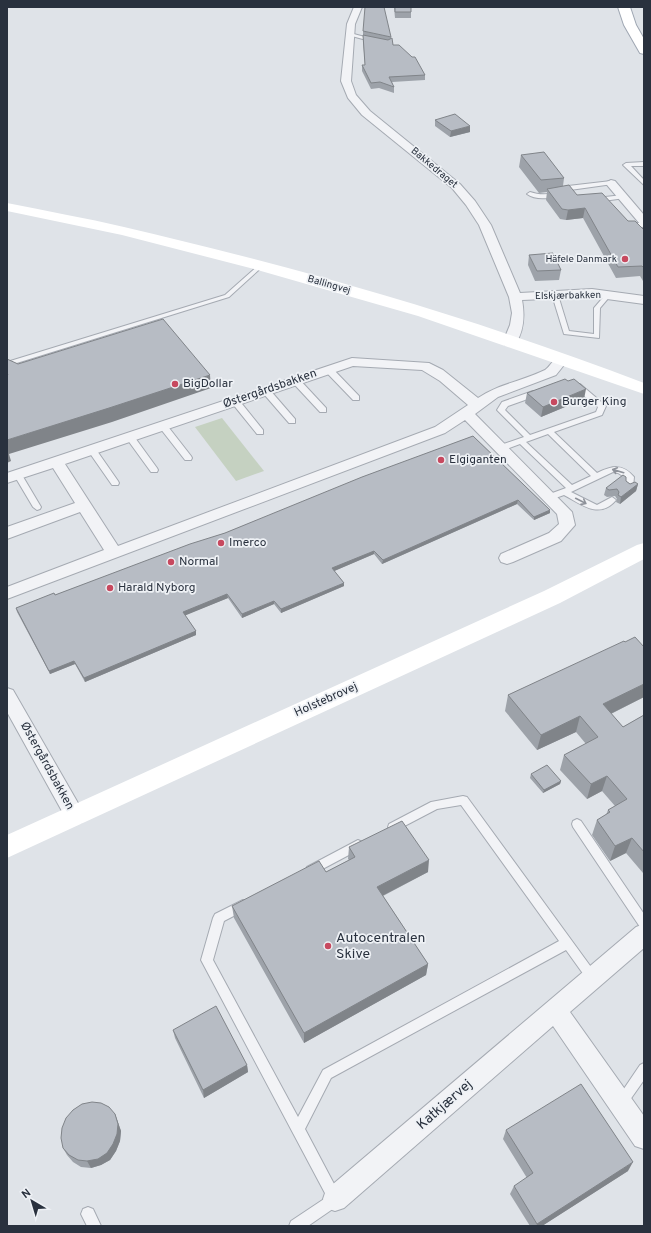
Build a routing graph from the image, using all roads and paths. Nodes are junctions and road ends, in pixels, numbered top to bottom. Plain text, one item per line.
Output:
1 (358, 7) edge
2 (624, 7) edge
3 (350, 34) junction
4 (380, 43) edge
5 (644, 50) edge
6 (644, 164) edge
7 (644, 182) edge
8 (611, 183) joint
9 (530, 194) dead end
10 (623, 197) junction
11 (592, 201) edge
12 (7, 207) edge
13 (644, 222) edge
14 (629, 225) edge
15 (260, 266) junction
16 (555, 295) junction
17 (608, 295) junction
18 (515, 297) junction
19 (644, 300) edge
20 (510, 342) junction
21 (561, 360) junction
22 (7, 364) edge
23 (329, 370) junction
24 (296, 381) junction
25 (571, 385) edge
26 (644, 390) edge
27 (266, 391) junction
28 (542, 391) edge
29 (356, 398) dead end
30 (235, 401) junction
31 (471, 408) junction
32 (323, 410) dead end
33 (292, 421) dead end
34 (163, 426) junction
35 (549, 431) junction
36 (260, 432) dead end
37 (130, 437) junction
38 (525, 440) junction
39 (501, 448) junction
40 (92, 450) junction
41 (188, 458) dead end
42 (57, 462) junction
43 (154, 470) dead end
44 (13, 476) edge
45 (596, 476) junction
46 (115, 483) dead end
47 (629, 486) edge
48 (567, 490) junction
49 (550, 497) junction
50 (612, 500) dead end
51 (84, 505) junction
52 (38, 507) dead end
53 (7, 533) edge
54 (644, 550) edge
55 (114, 553) junction
56 (507, 558) dead end
57 (8, 593) dead end
58 (7, 695) edge
59 (75, 816) junction
60 (577, 824) dead end
61 (380, 834) edge
62 (366, 841) edge
63 (7, 847) edge
64 (303, 874) edge
65 (254, 900) edge
66 (644, 923) edge
67 (644, 934) edge
68 (567, 942) junction
69 (593, 978) junction
70 (555, 1010) junction
71 (644, 1069) edge
72 (621, 1104) junction
73 (298, 1129) junction
74 (644, 1137) edge
75 (335, 1199) junction
76 (296, 1226) edge

1 - 3 street, Bakkedraget
2 - 5 main road
3 - 4 lane
3 - 18 street, Bakkedraget
6 - 7 lane
8 - 9 lane
8 - 10 street
10 - 11 lane
10 - 13 street
12 - 15 main road, Ballingvej
13 - 14 lane
15 - 20 main road, Ballingvej
15 - 22 lane
16 - 17 street, Elskjærbakken
16 - 17 lane
16 - 18 street, Elskjærbakken
17 - 19 street, Elskjærbakken
18 - 20 street, Bakkedraget
20 - 21 main road, Ballingvej
21 - 26 main road, Ballingvej
21 - 31 street
23 - 24 street, Østergårdsbakken
23 - 29 lane
23 - 31 street, Østergårdsbakken
24 - 27 street, Østergårdsbakken
24 - 32 lane
25 - 35 lane
27 - 30 street, Østergårdsbakken
27 - 33 lane
28 - 38 lane
30 - 34 street, Østergårdsbakken
30 - 36 lane
31 - 39 street, Østergårdsbakken
31 - 55 street
34 - 37 street, Østergårdsbakken
34 - 41 lane
35 - 38 lane
35 - 45 lane
37 - 40 street, Østergårdsbakken
37 - 43 lane
38 - 39 lane
38 - 48 lane
39 - 49 street, Østergårdsbakken
40 - 42 street, Østergårdsbakken
40 - 46 lane
42 - 44 street, Østergårdsbakken
42 - 51 street
44 - 52 lane
47 -> 45 lane
45 - 48 lane
48 - 49 lane
48 -> 50 lane
49 - 56 street, Østergårdsbakken
51 - 53 street
51 - 55 street
54 - 59 main road, Holstebrovej
55 - 57 street
58 - 59 street, Østergårdsbakken
59 - 63 main road, Holstebrovej
60 - 66 lane
61 - 68 lane
62 - 64 lane
65 - 73 lane
67 - 69 street, Katkjærvej
68 - 69 lane
68 - 73 lane
69 - 70 street, Katkjærvej
70 - 72 street
70 - 75 street, Katkjærvej
71 - 72 lane
72 - 74 street
73 - 75 lane
75 - 76 lane

